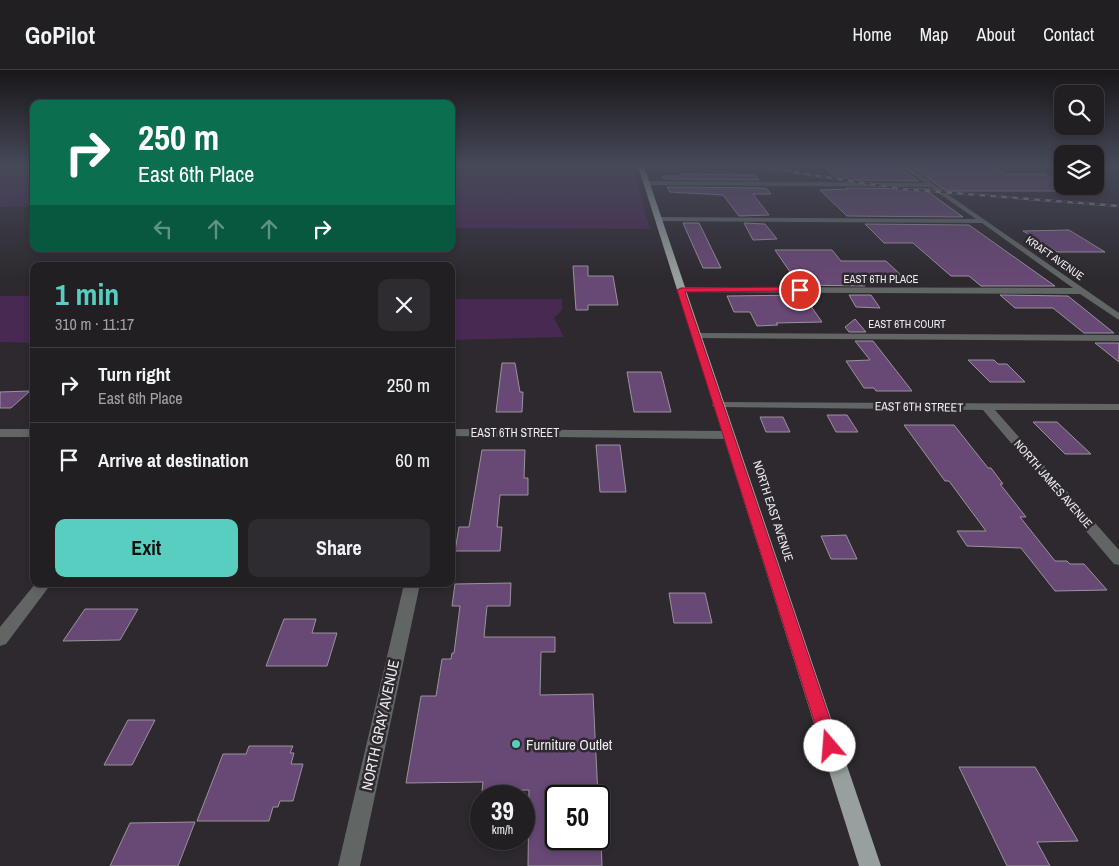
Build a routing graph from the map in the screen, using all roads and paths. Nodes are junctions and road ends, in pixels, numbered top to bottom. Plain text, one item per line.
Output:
1 (653, 203) edge
2 (956, 203) edge
3 (658, 219) junction
4 (982, 221) junction
5 (681, 290) junction
6 (1082, 291) junction
7 (1119, 317) edge
8 (696, 336) junction
9 (1119, 338) edge
10 (718, 405) junction
11 (987, 408) junction
12 (1119, 408) edge
13 (455, 432) edge
14 (0, 433) edge
15 (30, 433) edge
16 (728, 434) junction
17 (1119, 560) edge
18 (41, 587) edge
19 (411, 587) edge
20 (0, 639) edge
21 (349, 866) edge
22 (870, 866) edge

1 - 3 main road, NORTH EAST AVENUE
2 - 4 street, KRAFT AVENUE
3 - 4 street
3 - 5 main road, NORTH EAST AVENUE
4 - 6 street, KRAFT AVENUE
5 - 6 street, EAST 6TH PLACE
5 - 8 main road, NORTH EAST AVENUE
6 - 7 street, KRAFT AVENUE
8 - 9 street, EAST 6TH COURT
8 - 10 main road, NORTH EAST AVENUE
10 - 11 street, EAST 6TH STREET
10 - 16 main road, NORTH EAST AVENUE
11 - 12 street, EAST 6TH STREET
11 - 17 street, NORTH JAMES AVENUE
13 - 16 street, EAST 6TH STREET
14 - 15 street
16 - 22 main road, NORTH EAST AVENUE
18 - 20 street
19 - 21 street, NORTH GRAY AVENUE

